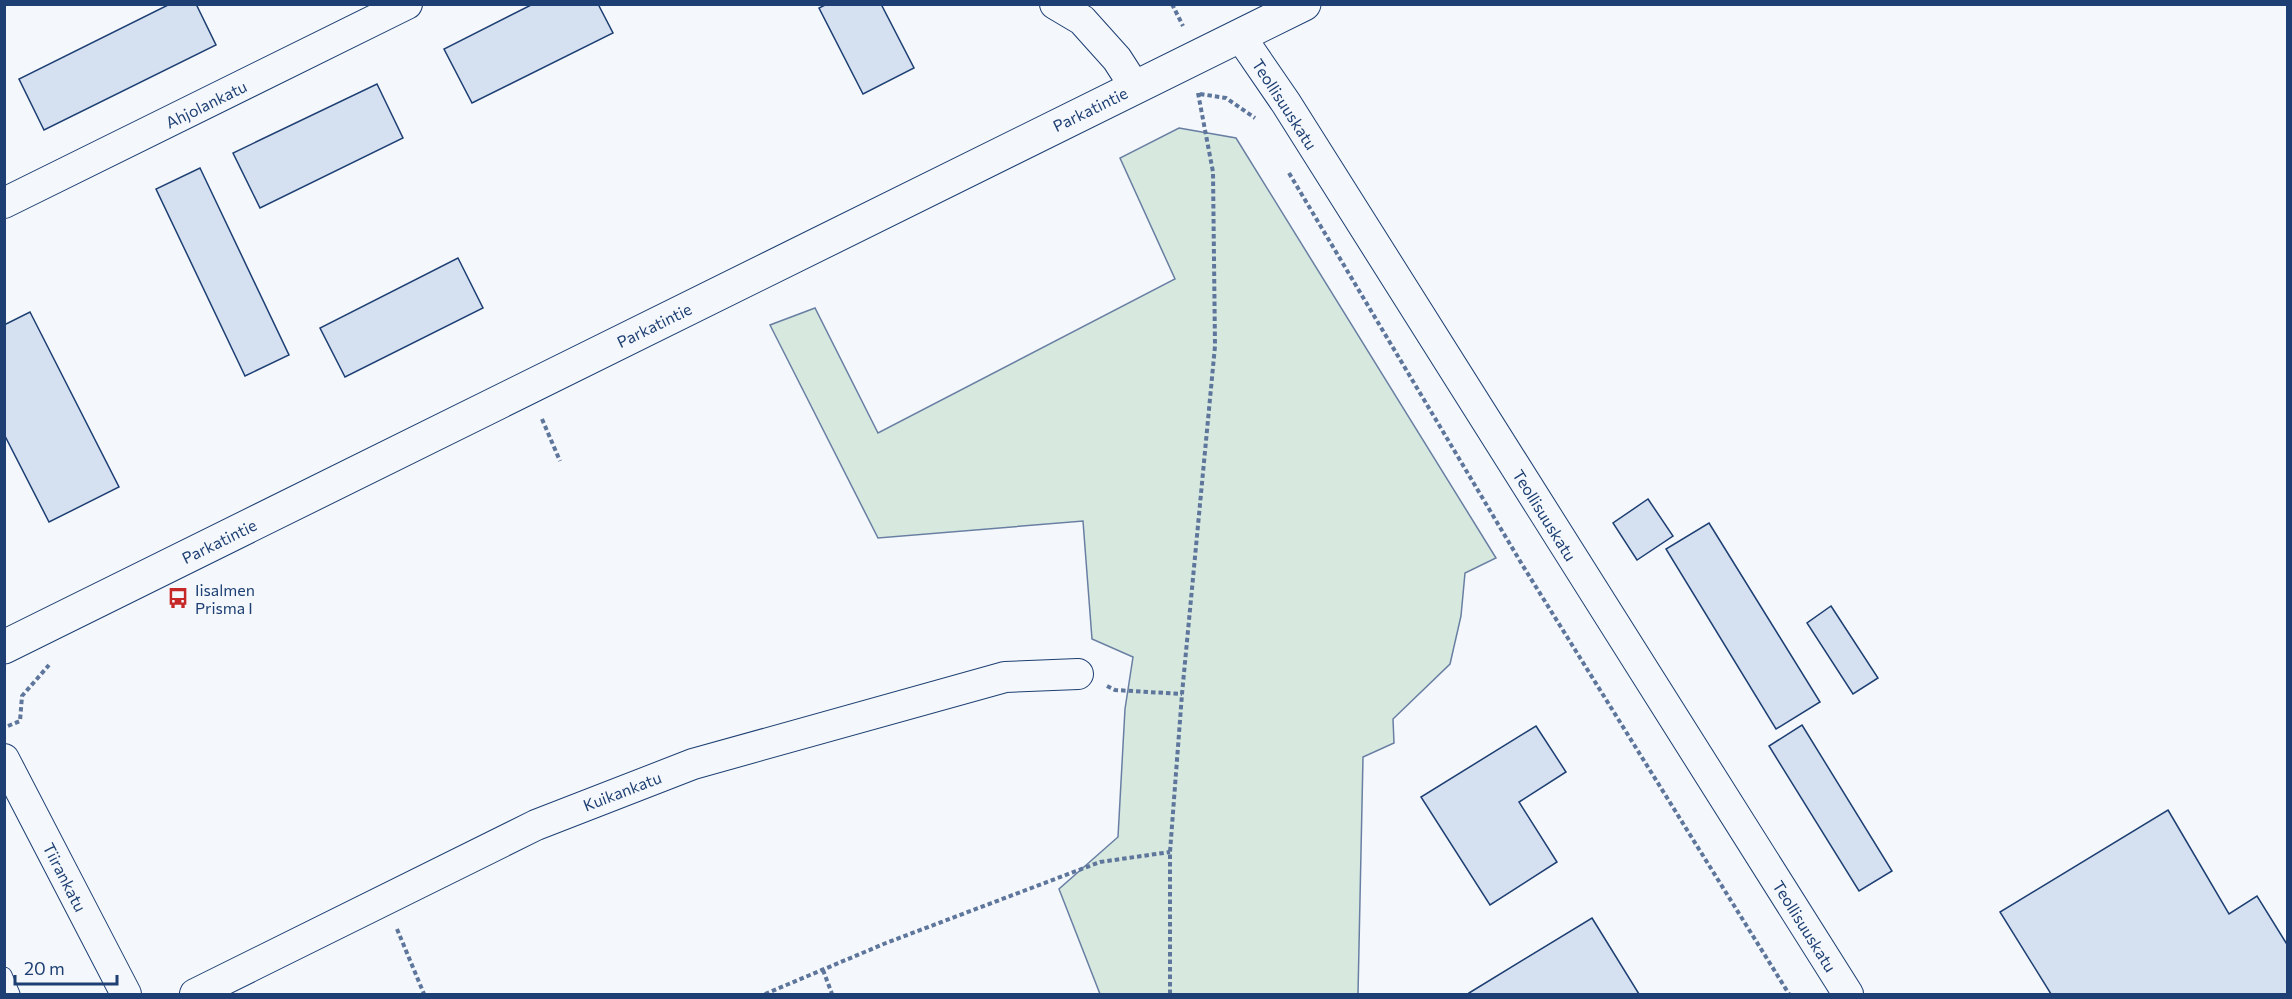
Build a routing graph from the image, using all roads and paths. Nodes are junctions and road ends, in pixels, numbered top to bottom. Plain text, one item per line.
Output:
1 (408, 4) edge
2 (1055, 4) edge
3 (1172, 4) edge
4 (1304, 4) edge
5 (1185, 29) dead end
6 (1240, 36) junction
7 (1135, 87) junction
8 (1256, 119) dead end
9 (1287, 170) dead end
10 (4, 203) edge
11 (542, 419) dead end
12 (560, 461) dead end
13 (4, 647) edge
14 (1078, 675) joint
15 (1182, 694) junction
16 (4, 759) edge
17 (1170, 852) junction
18 (386, 900) junction
19 (824, 970) junction
20 (4, 975) edge
21 (12, 994) edge
22 (126, 994) edge
23 (195, 994) edge
24 (424, 994) edge
25 (765, 994) edge
26 (832, 994) edge
27 (1170, 994) edge
28 (1789, 994) edge
29 (1848, 994) edge

1 - 10 street, Ahjolankatu
2 - 7 street
3 - 5 path
4 - 6 street, Parkatintie
6 - 7 street, Parkatintie
6 - 29 street, Teollisuuskatu
7 - 13 street, Parkatintie
8 - 15 path
9 - 28 path
11 - 12 path
14 - 15 path
14 - 18 street, Kuikankatu
15 - 17 path
16 - 22 street, Tiirankatu
17 - 19 path
17 - 27 path
18 - 23 street, Kuikankatu
18 - 24 path
19 - 25 path
19 - 26 path
20 - 21 lane

